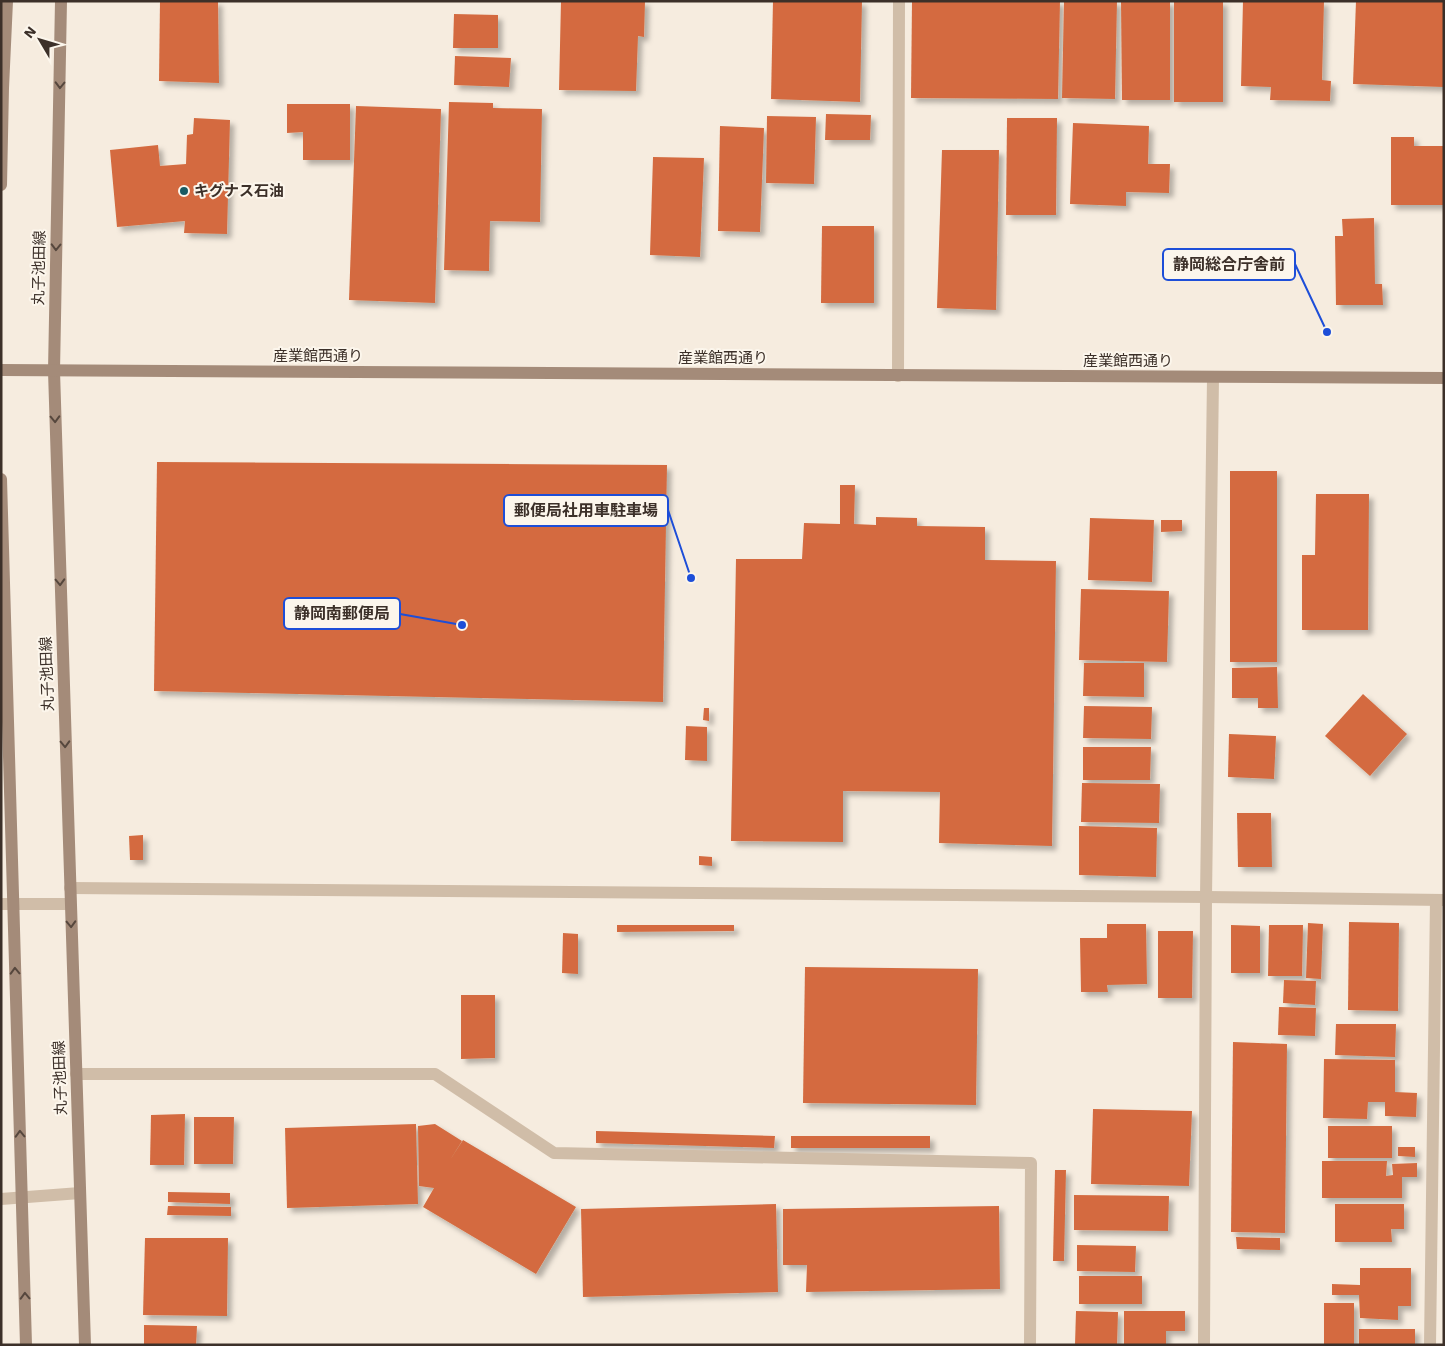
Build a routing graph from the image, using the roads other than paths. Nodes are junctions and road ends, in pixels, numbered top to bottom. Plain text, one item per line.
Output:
1 (7, 1) edge
2 (61, 1) edge
3 (899, 1) edge
4 (2, 87) edge
5 (1, 185) edge
6 (1, 370) edge
7 (54, 371) junction
8 (898, 376) junction
9 (1212, 378) junction
10 (1444, 378) edge
11 (1, 479) edge
12 (70, 888) junction
13 (1206, 896) junction
14 (1440, 900) edge
15 (7, 904) edge
16 (70, 904) junction
17 (76, 1074) junction
18 (80, 1193) junction
19 (22, 1197) junction
20 (1, 1198) edge
21 (26, 1345) edge
22 (84, 1345) edge
23 (1030, 1345) edge
24 (1204, 1345) edge
25 (1430, 1345) edge

1 - 4 street
2 -> 7 street, 丸子池田線
3 - 8 street
4 - 5 street
6 - 7 street, 産業館西通り
7 - 8 street, 産業館西通り
7 -> 12 street, 丸子池田線
8 - 9 street, 産業館西通り
9 - 10 street, 産業館西通り
9 - 13 street
11 - 15 street
12 - 13 street
12 - 16 street, 丸子池田線
13 - 14 street
13 - 24 street
14 - 25 street
15 - 16 street
19 -> 15 street
16 -> 17 street, 丸子池田線
17 - 18 street, 丸子池田線
17 - 23 street
18 - 19 street
18 - 22 street, 丸子池田線
19 - 20 street
21 -> 19 street

